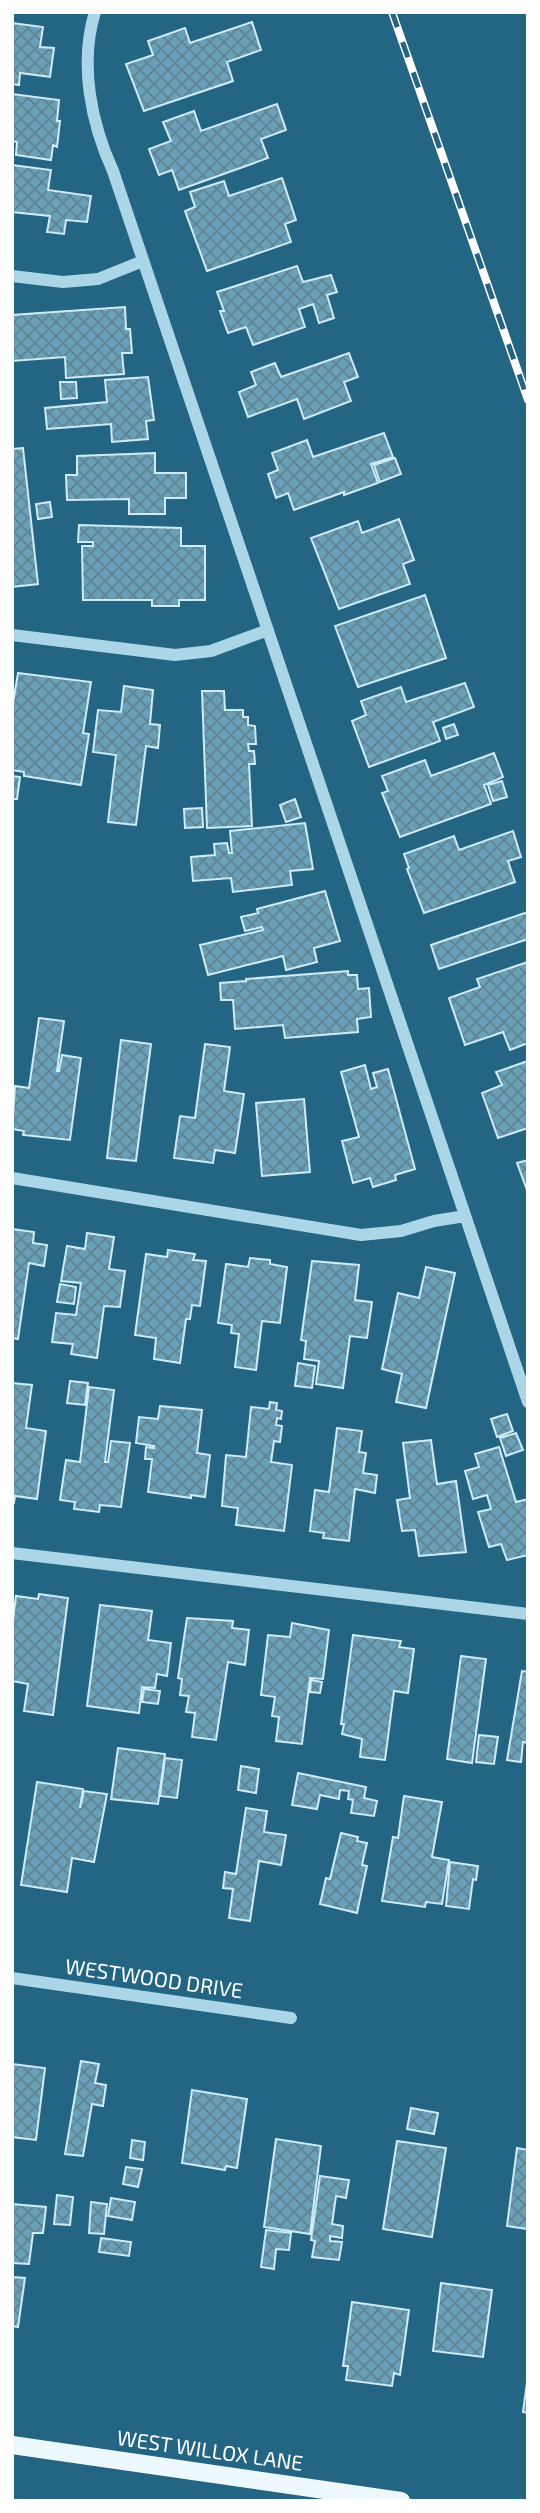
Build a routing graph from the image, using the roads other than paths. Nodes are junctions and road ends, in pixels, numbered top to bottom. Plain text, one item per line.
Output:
1 (95, 12) edge
2 (143, 261) junction
3 (12, 276) edge
4 (268, 630) junction
5 (12, 635) edge
6 (12, 1178) edge
7 (465, 1216) junction
8 (528, 1402) edge
9 (12, 1553) edge
10 (528, 1614) edge
11 (12, 1978) edge
12 (291, 2018) dead end
13 (12, 2445) edge
14 (401, 2501) edge

1 - 2 street
2 - 3 street
2 - 4 street
4 - 5 street
4 - 7 street
6 - 7 street
7 - 8 street
9 - 10 street
11 - 12 street, WESTWOOD DRIVE
13 - 14 main road, WEST WILLOX LANE

